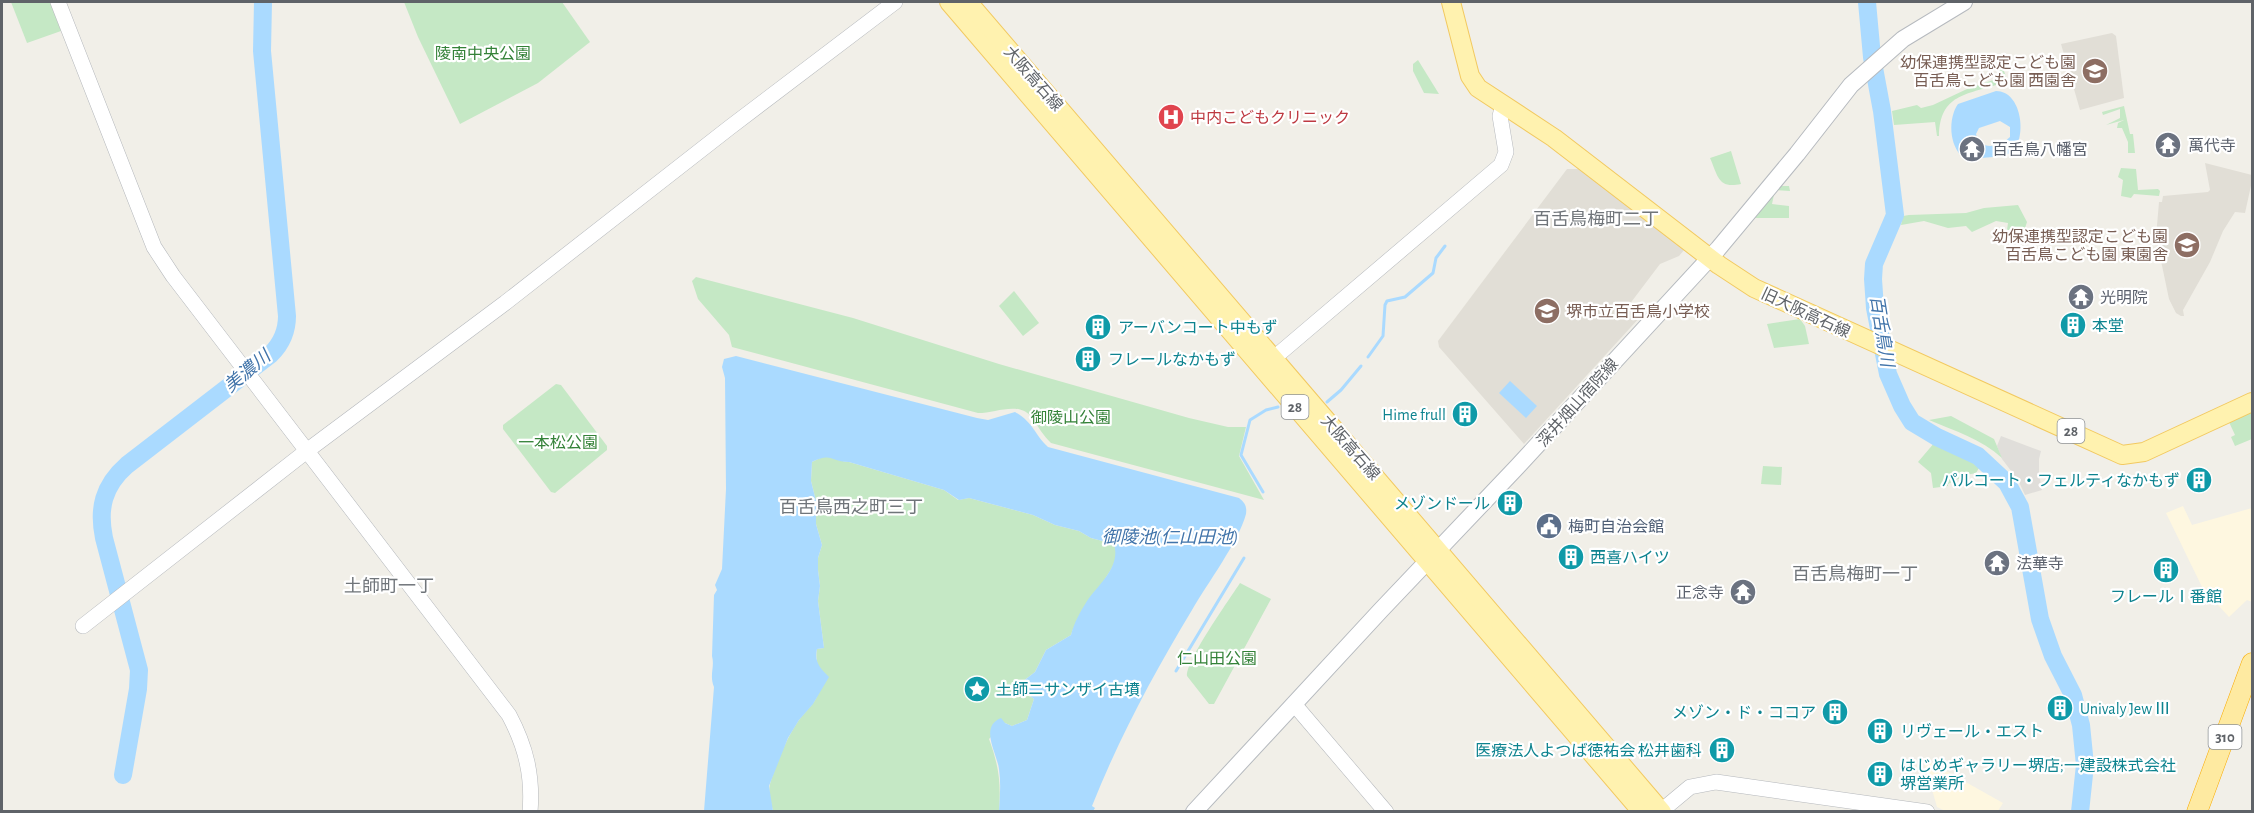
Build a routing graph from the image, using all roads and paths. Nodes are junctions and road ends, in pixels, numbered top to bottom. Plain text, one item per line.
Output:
1 (58, 2) edge
2 (895, 2) edge
3 (949, 2) edge
4 (968, 2) edge
5 (1451, 2) edge
6 (1964, 2) edge
7 (1503, 105) junction
8 (1711, 257) junction
9 (1274, 358) junction
10 (2253, 402) edge
11 (308, 450) junction
12 (1434, 556) junction
13 (83, 626) dead end
14 (2253, 663) edge
15 (1294, 704) junction
16 (1661, 811) edge
17 (530, 812) edge
18 (1194, 812) edge
19 (1386, 812) edge
20 (1642, 812) edge
21 (1927, 812) edge
22 (2197, 812) edge

1 - 11 street
2 - 11 street
3 - 12 main road, 大阪高石線 / 28
4 - 9 main road, 大阪高石線 / 28
5 - 7 main road, 旧大阪高石線 / 28
6 - 8 main road, 深井畑山宿院線
7 - 8 main road, 旧大阪高石線 / 28
7 - 9 street
8 - 10 main road, 旧大阪高石線 / 28
8 - 12 main road, 深井畑山宿院線
9 - 12 main road, 大阪高石線 / 28
11 - 13 street
11 - 17 street
12 - 15 main road, 深井畑山宿院線
12 - 16 main road, 大阪高石線 / 28
12 - 20 main road, 大阪高石線 / 28
14 - 22 highway, 310
15 - 18 main road, 深井畑山宿院線
15 - 19 street
16 - 21 street

